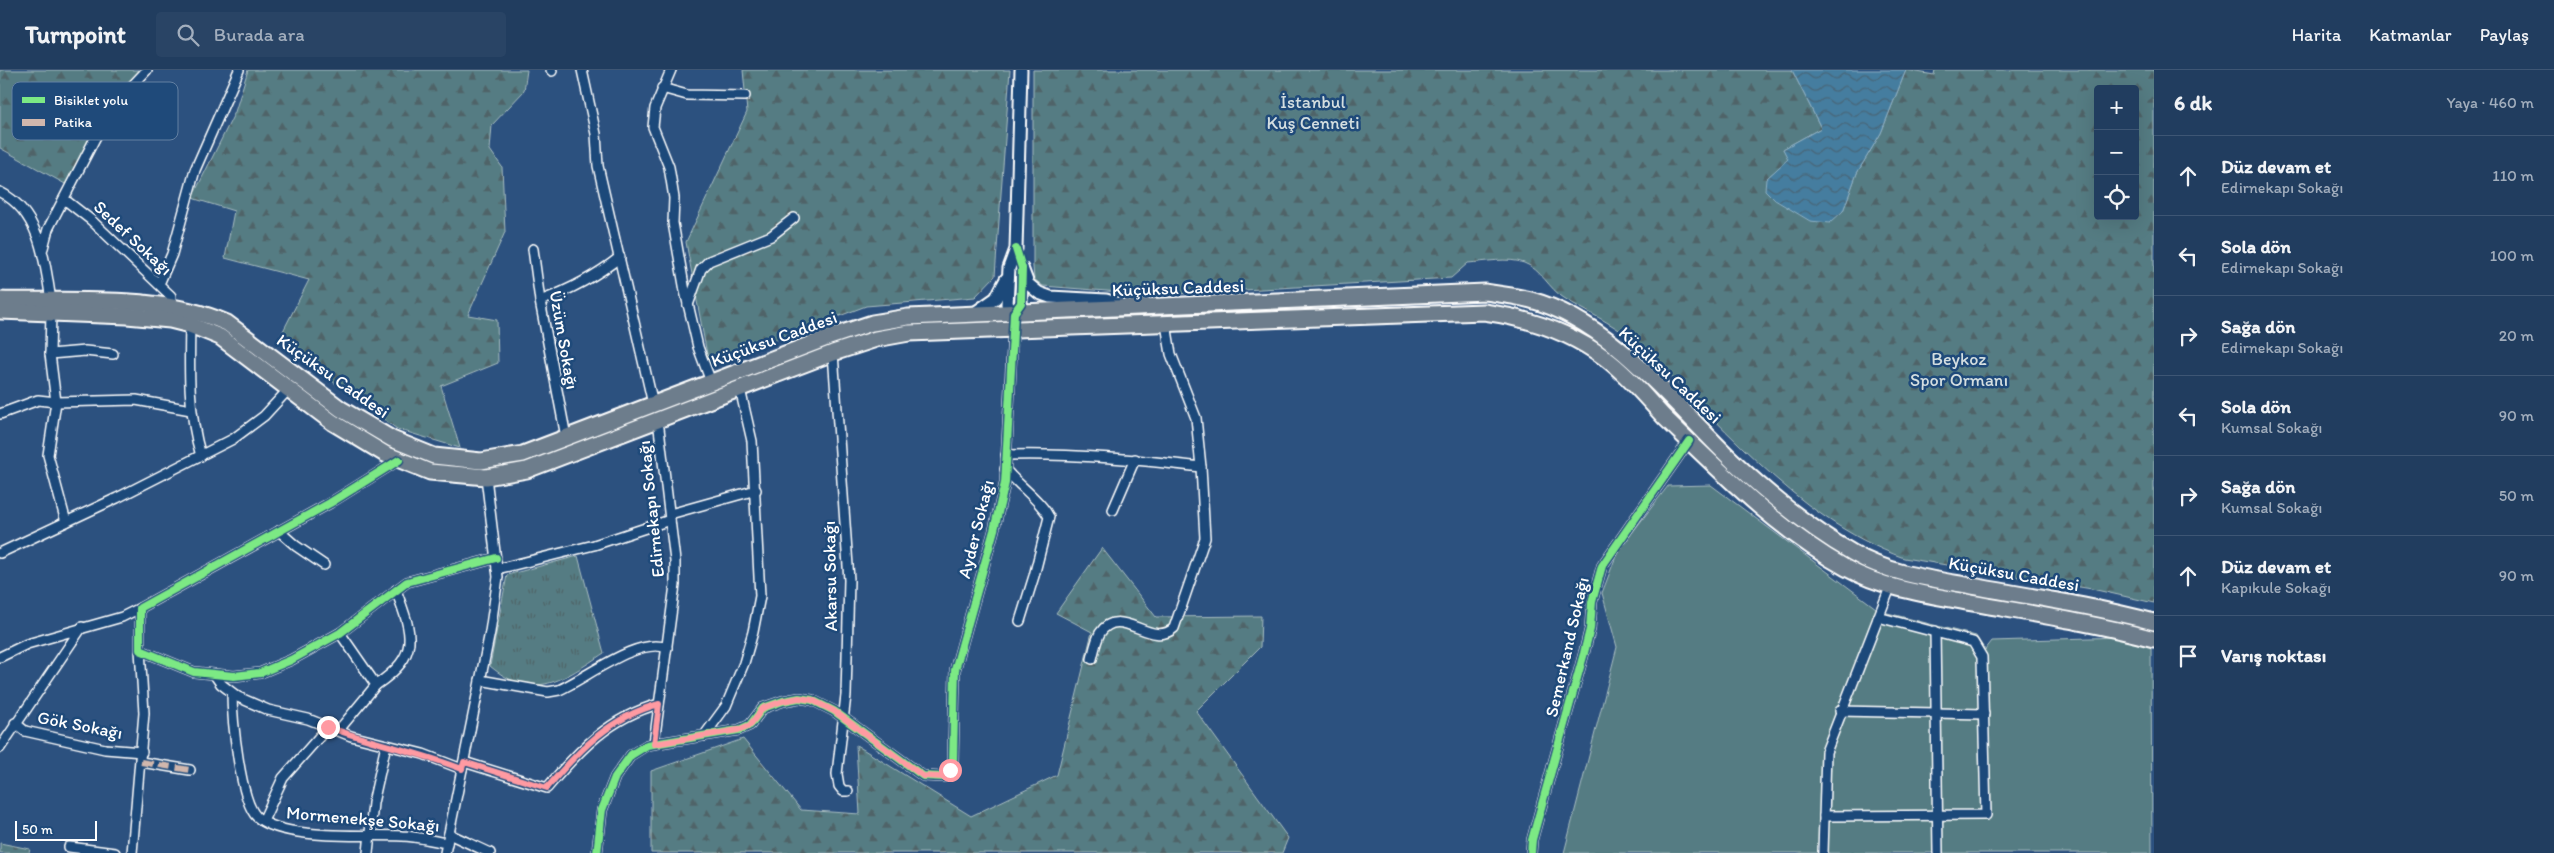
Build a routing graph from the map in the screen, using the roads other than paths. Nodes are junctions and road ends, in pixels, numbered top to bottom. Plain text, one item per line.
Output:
1 (147, 70) edge
2 (238, 70) edge
3 (582, 70) edge
4 (671, 70) edge
5 (1021, 70) edge
6 (136, 82) edge
7 (662, 88) junction
8 (745, 96) dead end
9 (95, 140) edge
10 (0, 192) edge
11 (64, 199) junction
12 (794, 218) dead end
13 (42, 248) junction
14 (533, 249) dead end
15 (1016, 249) junction
16 (620, 257) junction
17 (1009, 268) junction
18 (1022, 268) junction
19 (159, 284) junction
20 (0, 300) edge
21 (540, 301) junction
22 (688, 305) junction
23 (1232, 305) junction
24 (51, 307) junction
25 (1131, 308) junction
26 (0, 311) edge
27 (171, 313) junction
28 (1014, 313) junction
29 (972, 314) junction
30 (1232, 321) junction
31 (1166, 324) junction
32 (190, 325) junction
33 (1013, 329) junction
34 (929, 332) junction
35 (833, 353) junction
36 (50, 354) junction
37 (114, 354) dead end
38 (1634, 363) junction
39 (733, 374) junction
40 (1622, 374) junction
41 (300, 377) junction
42 (711, 382) junction
43 (740, 389) junction
44 (288, 390) junction
45 (718, 398) junction
46 (56, 402) junction
47 (653, 404) junction
48 (191, 410) junction
49 (0, 414) edge
50 (658, 420) junction
51 (1701, 429) junction
52 (566, 437) junction
53 (1689, 441) junction
54 (411, 447) junction
55 (1006, 455) junction
56 (201, 456) junction
57 (1135, 459) junction
58 (399, 460) junction
59 (484, 460) junction
60 (1201, 467) junction
61 (1006, 469) junction
62 (486, 477) junction
63 (756, 490) junction
64 (1113, 510) dead end
65 (670, 517) junction
66 (66, 522) junction
67 (279, 530) junction
68 (0, 553) edge
69 (496, 558) junction
70 (324, 565) dead end
71 (497, 569) junction
72 (1895, 570) junction
73 (1891, 585) junction
74 (396, 590) junction
75 (140, 608) junction
76 (1878, 617) junction
77 (1020, 621) dead end
78 (2154, 622) edge
79 (82, 627) junction
80 (1934, 631) junction
81 (340, 633) junction
82 (2154, 639) edge
83 (667, 648) junction
84 (140, 650) junction
85 (0, 657) edge
86 (1092, 659) dead end
87 (214, 674) junction
88 (480, 680) junction
89 (376, 685) junction
90 (232, 693) junction
91 (659, 704) junction
92 (1840, 711) junction
93 (1935, 713) junction
94 (1984, 714) junction
95 (842, 718) junction
96 (15, 723) junction
97 (328, 727) junction
98 (338, 731) junction
99 (704, 736) junction
100 (654, 744) junction
101 (386, 745) junction
102 (0, 748) edge
103 (142, 757) junction
104 (463, 765) junction
105 (190, 770) dead end
106 (848, 791) dead end
107 (1824, 816) junction
108 (1938, 816) junction
109 (263, 821) junction
110 (370, 835) junction
111 (448, 839) junction
112 (70, 847) dead end
113 (115, 853) edge
114 (132, 853) edge
115 (368, 853) edge
116 (445, 853) edge
117 (490, 853) edge
118 (597, 853) edge
119 (1531, 853) edge
120 (1823, 853) edge
121 (1938, 853) edge

1 - 6 street
2 - 19 street
3 - 16 street
4 - 7 street
5 - 15 street
7 - 8 street
7 - 22 street
9 - 11 street
10 - 13 street
11 - 13 street
11 - 19 street, Sedef Sokağı
12 - 22 street
13 - 24 street
14 - 21 street, Üzüm Sokağı
15 - 17 street
15 - 18 street
16 - 21 street
16 - 47 street
17 - 28 street
17 - 29 street
18 - 25 street
18 - 28 street
19 - 27 street, Sedef Sokağı
20 - 24 main road
21 - 52 street, Üzüm Sokağı
22 - 42 street
23 - 25 main road, Küçüksu Caddesi
23 - 30 main road
23 - 38 main road, Küçüksu Caddesi
24 - 26 main road
24 - 27 main road
24 - 36 street
25 - 28 main road, Küçüksu Caddesi
27 - 32 main road, Küçüksu Caddesi
27 - 41 main road, Küçüksu Caddesi
28 - 29 main road, Küçüksu Caddesi
28 - 33 street
28 - 34 main road
29 - 39 main road, Küçüksu Caddesi
30 - 31 main road, Küçüksu Caddesi
30 - 40 main road, Küçüksu Caddesi
31 - 33 main road, Küçüksu Caddesi
31 - 60 street
32 - 44 main road, Küçüksu Caddesi
32 - 48 street
33 - 34 main road, Küçüksu Caddesi
33 - 55 street, Ayder Sokağı
34 - 35 main road, Küçüksu Caddesi
35 - 43 main road, Küçüksu Caddesi
35 - 95 street, Akarsu Sokağı
36 - 37 street
36 - 46 street
38 - 40 main road
38 - 51 main road, Küçüksu Caddesi
39 - 42 main road, Küçüksu Caddesi
39 - 43 main road
40 - 53 main road, Küçüksu Caddesi
41 - 44 main road
41 - 54 main road, Küçüksu Caddesi
42 - 45 main road
42 - 47 main road, Küçüksu Caddesi
43 - 45 main road, Küçüksu Caddesi
43 - 63 street
44 - 56 street
44 - 58 main road, Küçüksu Caddesi
45 - 50 main road, Küçüksu Caddesi
46 - 48 street
46 - 49 street
46 - 66 street
47 - 50 main road
47 - 52 main road, Küçüksu Caddesi
48 - 56 street
50 - 62 main road, Küçüksu Caddesi
50 - 65 street, Edirnekapı Sokağı
51 - 53 main road
51 - 72 main road, Küçüksu Caddesi
52 - 59 main road, Küçüksu Caddesi
53 - 73 main road, Küçüksu Caddesi
53 - 119 street, Semerkand Sokağı
54 - 58 main road
54 - 59 main road, Küçüksu Caddesi
55 - 57 street
55 - 61 street, Ayder Sokağı
56 - 66 street
57 - 60 street
57 - 64 street
58 - 62 main road, Küçüksu Caddesi
58 - 67 street
59 - 62 main road
60 - 86 street
61 - 77 street
61 - 95 street, Ayder Sokağı
62 - 69 street
63 - 65 street
63 - 99 street
65 - 71 street
65 - 83 street, Edirnekapı Sokağı
66 - 68 street
67 - 70 street
67 - 75 street
69 - 71 street
69 - 74 street
71 - 88 street
72 - 73 main road
72 - 78 main road, Küçüksu Caddesi
73 - 76 street
73 - 82 main road, Küçüksu Caddesi
74 - 81 street
74 - 89 street
75 - 79 street
75 - 84 street
76 - 80 street
76 - 92 street
79 - 85 street
79 - 96 street
80 - 93 street
80 - 94 street
81 - 87 street
81 - 89 street
83 - 88 street
83 - 91 street, Edirnekapı Sokağı
84 - 87 street
84 - 103 street
87 - 90 street
88 - 104 street
89 - 98 street
90 - 97 street
90 - 109 street, Mormenekşe Sokağı
91 - 100 street, Edirnekapı Sokağı
91 - 104 street
92 - 93 street
92 - 107 street
93 - 94 street
93 - 108 street
94 - 108 street
95 - 99 street
95 - 106 street, Akarsu Sokağı
96 - 102 street
96 - 103 street, Gök Sokağı
97 - 98 street
97 - 109 street
98 - 101 street
99 - 100 street
100 - 118 street
101 - 104 street
101 - 110 street
103 - 105 street, Gök Sokağı
103 - 114 street
104 - 111 street
107 - 108 street
107 - 120 street
108 - 121 street
109 - 110 street, Mormenekşe Sokağı
110 - 111 street, Mormenekşe Sokağı
110 - 115 street
111 - 116 street
111 - 117 street, Mormenekşe Sokağı
112 - 113 street

